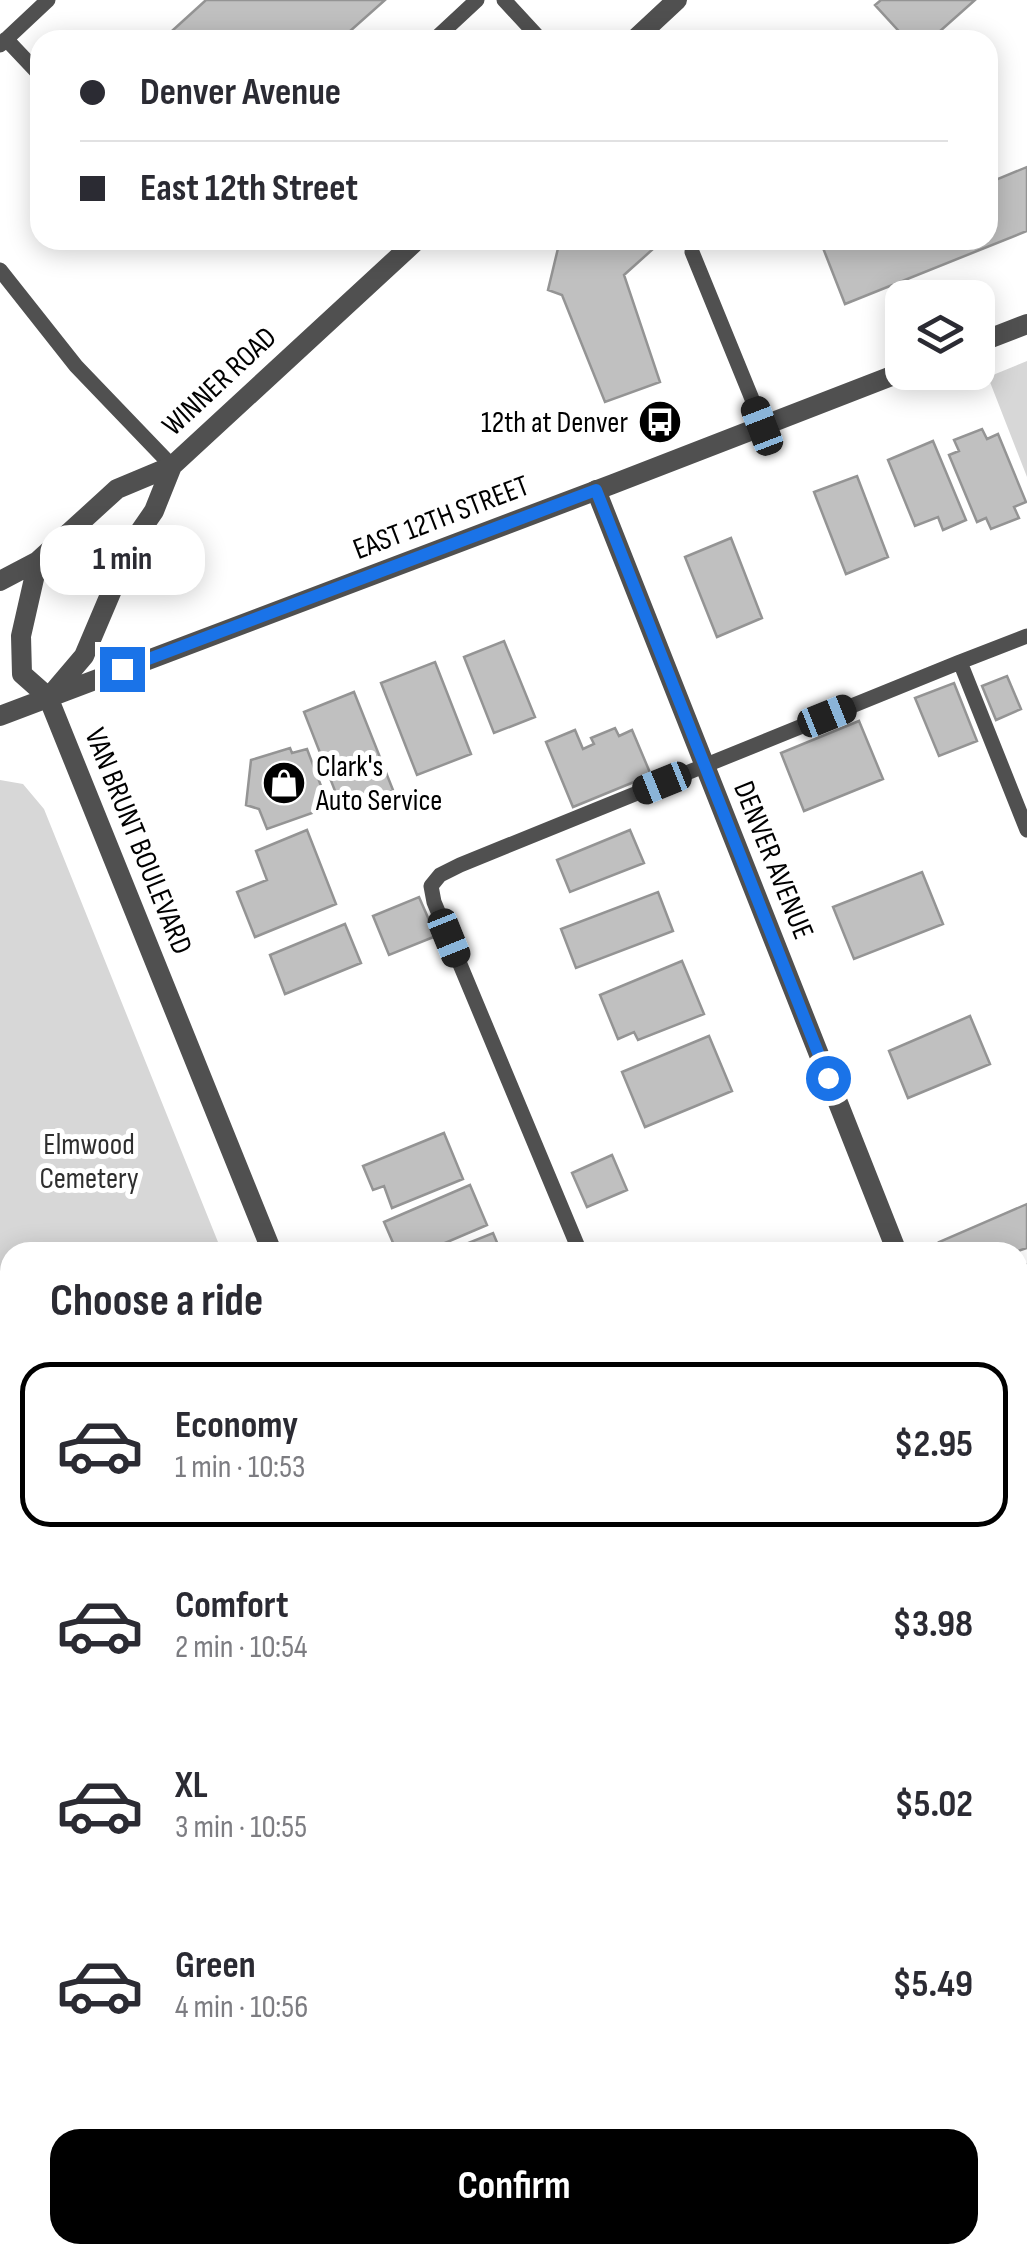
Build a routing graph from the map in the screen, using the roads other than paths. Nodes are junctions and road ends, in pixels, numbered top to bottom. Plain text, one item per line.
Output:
1 (48, 0) edge
2 (477, 0) edge
3 (504, 0) edge
4 (678, 0) edge
5 (445, 30) edge
6 (532, 30) edge
7 (645, 30) edge
8 (3, 42) edge
9 (30, 67) edge
10 (406, 250) edge
11 (692, 252) dead end
12 (0, 270) edge
13 (1027, 324) edge
14 (995, 336) edge
15 (885, 379) edge
16 (762, 426) junction
17 (172, 466) junction
18 (596, 490) junction
19 (38, 561) junction
20 (0, 581) edge
21 (1027, 636) edge
22 (960, 662) junction
23 (48, 697) junction
24 (0, 716) edge
25 (704, 765) junction
26 (1027, 830) edge
27 (268, 1242) edge
28 (576, 1242) edge
29 (893, 1242) edge

1 - 8 lane
2 - 5 lane
3 - 6 lane
4 - 7 street
8 - 9 lane
10 - 17 street, WINNER ROAD
11 - 16 lane
12 - 17 lane
13 - 14 street
15 - 16 street, EAST 12TH STREET
16 - 18 street, EAST 12TH STREET
17 - 19 street, WINNER ROAD
17 - 23 street
18 - 23 street, EAST 12TH STREET
18 - 25 street, DENVER AVENUE
19 - 20 street, WINNER ROAD
19 - 23 street, VAN BRUNT BOULEVARD
21 - 22 lane
22 - 25 lane
22 - 26 lane
23 - 24 street, EAST 12TH STREET
23 - 27 street, VAN BRUNT BOULEVARD
25 - 28 lane
25 - 29 street, DENVER AVENUE

